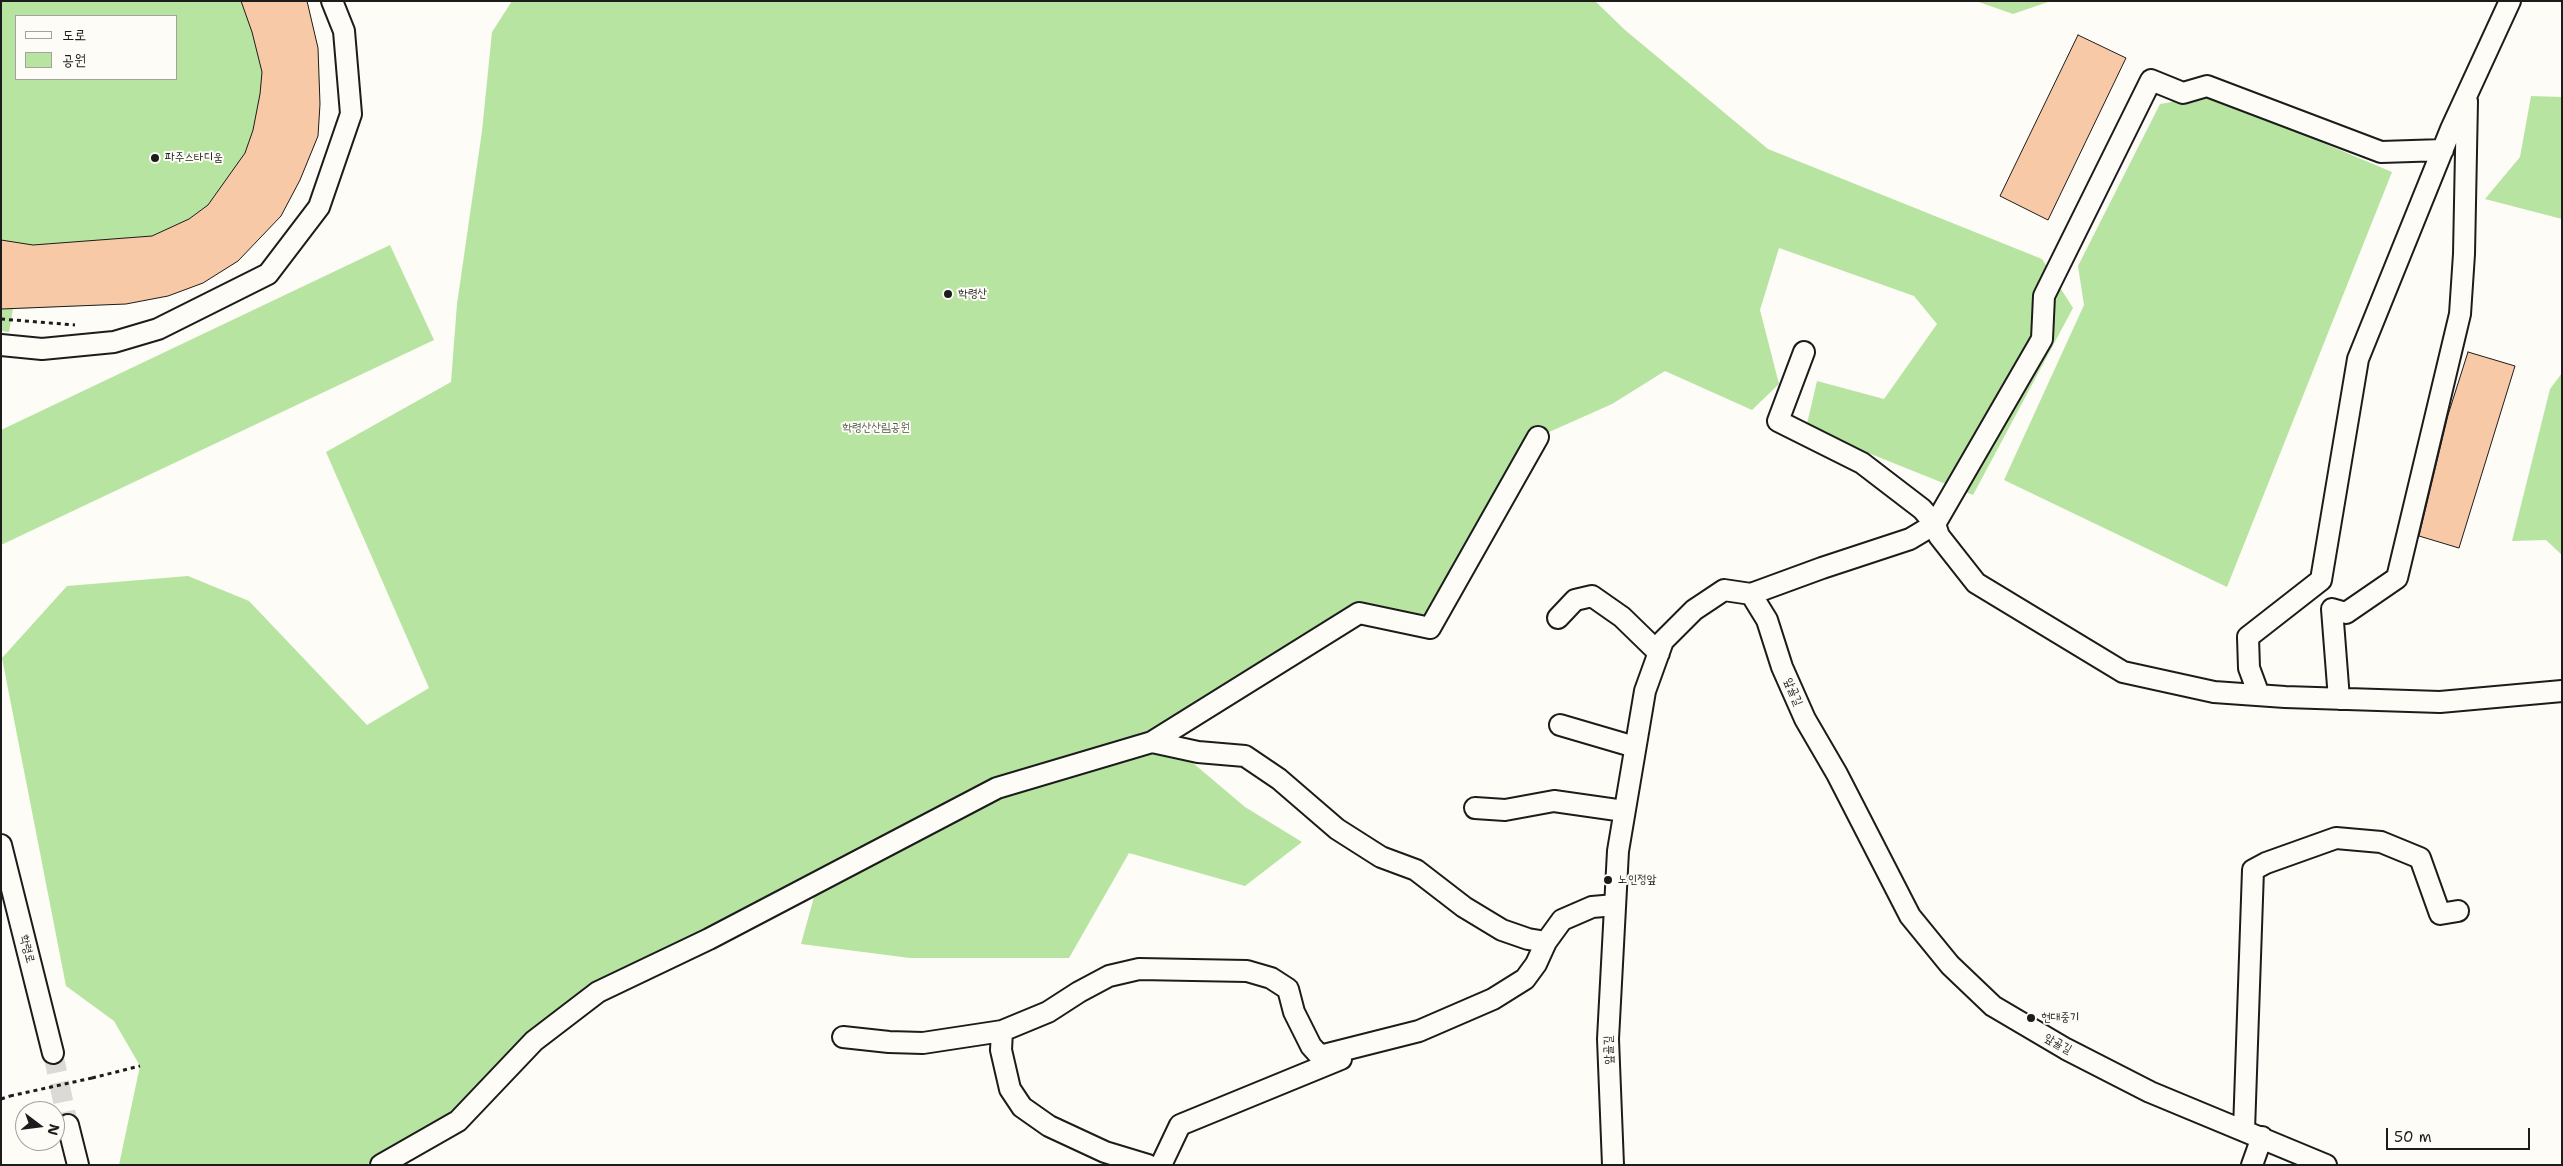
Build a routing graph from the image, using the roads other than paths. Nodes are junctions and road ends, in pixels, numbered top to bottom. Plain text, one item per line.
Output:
1 (332, 1) edge
2 (2510, 1) edge
3 (2468, 94) junction
4 (2443, 150) junction
5 (1, 345) edge
6 (1804, 352) dead end
7 (1538, 437) dead end
8 (1935, 524) junction
9 (2308, 590) junction
10 (1751, 594) junction
11 (2332, 609) junction
12 (1558, 618) dead end
13 (1659, 653) junction
14 (2562, 691) edge
15 (2259, 696) junction
16 (2339, 699) junction
17 (1560, 725) dead end
18 (1152, 742) junction
19 (1635, 747) junction
20 (1476, 808) dead end
21 (1624, 811) junction
22 (1, 845) edge
23 (1615, 905) junction
24 (2458, 911) dead end
25 (1546, 942) junction
26 (1002, 1031) junction
27 (843, 1037) dead end
28 (1381, 1042) junction
29 (53, 1053) tunnel mouth
30 (68, 1125) tunnel mouth
31 (2253, 1133) junction
32 (78, 1165) edge
33 (381, 1165) edge
34 (1148, 1165) edge
35 (1161, 1165) edge
36 (1613, 1165) edge
37 (2252, 1165) edge
38 (2326, 1165) edge

1 - 5 street
2 - 3 street
3 - 4 street
3 - 11 street
4 - 8 street
4 - 9 street
6 - 8 street
7 - 18 street
8 - 10 street
8 - 15 street
9 - 11 street
9 - 15 street
10 - 13 street, 앞골길
10 - 31 street, 앞골길
11 - 16 street
12 - 13 street
13 - 19 street, 앞골길
14 - 16 street
15 - 16 street
17 - 19 street
18 - 25 street
18 - 33 street
19 - 21 street, 앞골길
20 - 21 street
21 - 23 street, 앞골길
22 - 29 street, 학령로
23 - 25 street
23 - 36 street, 앞골길
24 - 31 street
25 - 28 street
26 - 27 street
26 - 28 street
26 - 34 street
28 - 35 street
30 - 32 street
31 - 37 street
31 - 38 street, 앞골길

